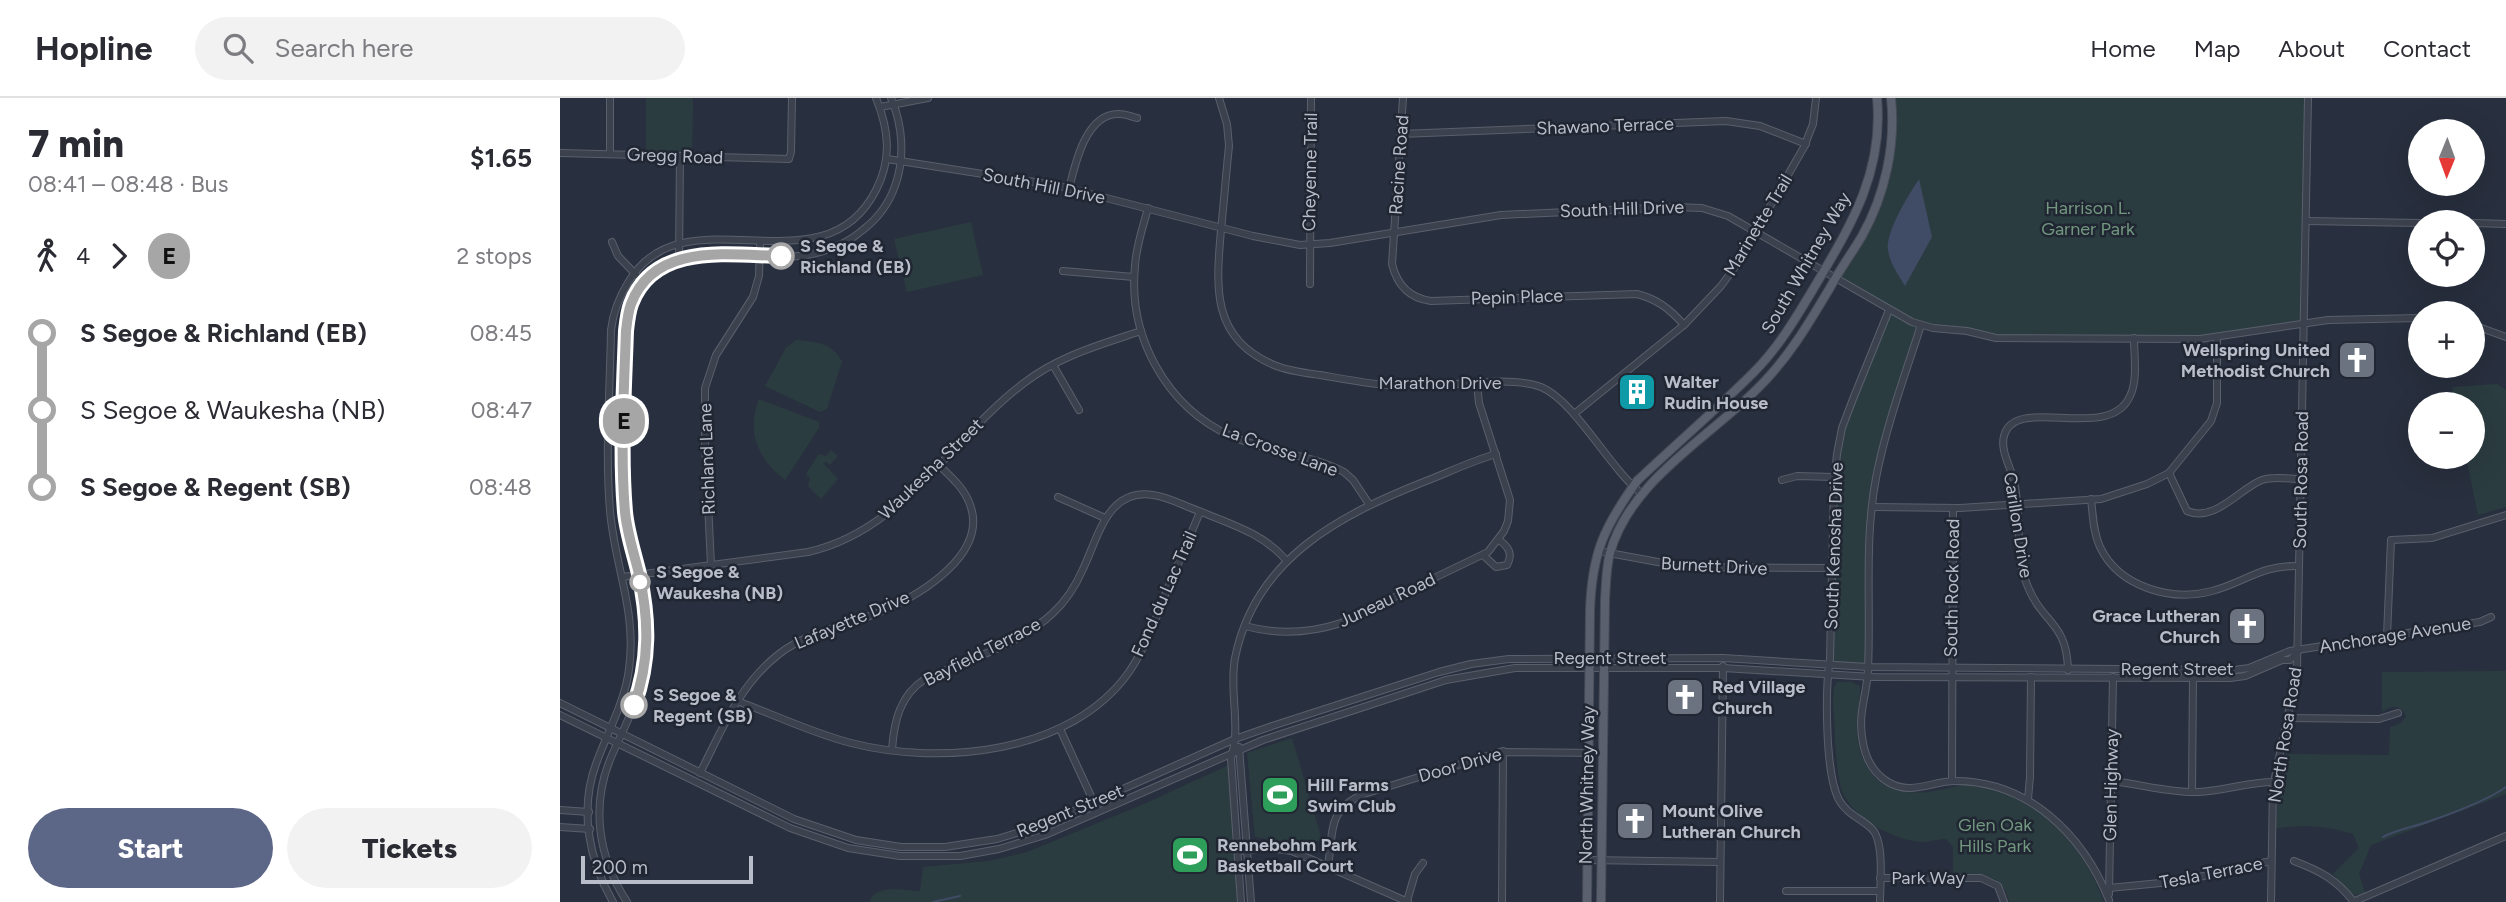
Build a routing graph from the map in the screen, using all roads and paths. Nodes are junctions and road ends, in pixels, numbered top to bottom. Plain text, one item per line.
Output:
1 (610, 98) edge
2 (792, 98) edge
3 (876, 98) edge
4 (928, 98) edge
5 (1219, 98) edge
6 (1311, 98) edge
7 (1403, 98) edge
8 (1816, 98) edge
9 (1877, 98) edge
10 (1891, 98) edge
11 (2308, 98) edge
12 (892, 101) edge
13 (880, 107) junction
14 (1137, 118) dead end
15 (1401, 134) junction
16 (1806, 144) junction
17 (560, 153) edge
18 (610, 154) junction
19 (680, 156) junction
20 (887, 159) junction
21 (901, 161) junction
22 (1069, 188) junction
23 (1148, 208) junction
24 (2305, 221) junction
25 (2408, 223) edge
26 (2485, 223) edge
27 (2506, 224) edge
28 (1222, 228) junction
29 (1756, 231) junction
30 (1394, 232) junction
31 (760, 241) junction
32 (612, 242) dead end
33 (679, 243) junction
34 (1310, 246) junction
35 (760, 256) junction
36 (680, 258) junction
37 (1063, 271) dead end
38 (634, 272) junction
39 (1823, 272) junction
40 (1134, 277) junction
41 (1835, 278) junction
42 (643, 282) junction
43 (1310, 284) dead end
44 (1889, 310) junction
45 (2408, 318) edge
46 (2304, 323) junction
47 (1684, 324) junction
48 (1921, 325) junction
49 (2485, 330) edge
50 (1141, 331) junction
51 (2217, 337) junction
52 (2506, 337) edge
53 (2134, 338) junction
54 (1054, 365) junction
55 (1477, 384) junction
56 (1079, 410) dead end
57 (1574, 414) junction
58 (1496, 454) junction
59 (939, 465) junction
60 (2169, 473) junction
61 (1834, 477) junction
62 (1783, 480) dead end
63 (2301, 480) junction
64 (1633, 487) junction
65 (1642, 494) junction
66 (1058, 497) dead end
67 (2091, 499) junction
68 (2018, 503) junction
69 (1369, 504) junction
70 (1872, 507) junction
71 (1953, 508) junction
72 (1200, 512) junction
73 (2506, 515) edge
74 (1105, 518) junction
75 (1499, 540) junction
76 (1598, 551) junction
77 (1610, 553) junction
78 (1483, 555) junction
79 (1286, 560) junction
80 (712, 565) junction
81 (2300, 566) junction
82 (1832, 568) junction
83 (639, 575) junction
84 (622, 577) junction
85 (2491, 617) dead end
86 (1245, 626) junction
87 (2387, 636) junction
88 (2298, 652) junction
89 (1590, 658) junction
90 (1605, 658) junction
91 (1723, 658) junction
92 (1829, 665) junction
93 (1590, 668) junction
94 (1605, 668) junction
95 (1723, 668) junction
96 (1951, 668) junction
97 (2031, 668) junction
98 (2068, 668) junction
99 (2113, 668) junction
100 (1868, 672) junction
101 (2193, 674) junction
102 (1827, 676) junction
103 (1951, 678) junction
104 (2031, 678) junction
105 (2068, 679) junction
106 (2113, 679) junction
107 (737, 701) junction
108 (560, 704) edge
109 (2398, 713) dead end
110 (560, 715) edge
111 (2287, 718) junction
112 (610, 728) junction
113 (1060, 729) junction
114 (622, 734) junction
115 (607, 737) junction
116 (1235, 739) junction
117 (618, 743) junction
118 (1241, 749) junction
119 (892, 750) junction
120 (1503, 751) junction
121 (1232, 753) junction
122 (1588, 753) junction
123 (1604, 753) junction
124 (701, 772) junction
125 (696, 781) junction
126 (1952, 781) junction
127 (2111, 782) junction
128 (2274, 782) junction
129 (2192, 792) junction
130 (2028, 799) junction
131 (1094, 803) junction
132 (560, 810) edge
133 (588, 812) junction
134 (1098, 812) junction
135 (598, 813) junction
136 (560, 827) edge
137 (588, 829) junction
138 (599, 829) junction
139 (2506, 836) edge
140 (1247, 850) junction
141 (1238, 851) junction
142 (1587, 860) junction
143 (1602, 861) junction
144 (2271, 861) junction
145 (2294, 861) dead end
146 (1720, 862) junction
147 (1423, 863) dead end
148 (1328, 865) junction
149 (1880, 878) junction
150 (2109, 888) junction
151 (1786, 891) dead end
152 (1880, 891) junction
153 (2109, 901) edge
154 (613, 902) edge
155 (627, 902) edge
156 (1241, 902) edge
157 (1251, 902) edge
158 (1407, 902) edge
159 (1502, 902) edge
160 (1587, 902) edge
161 (1601, 902) edge
162 (1720, 902) edge
163 (1880, 902) edge
164 (2004, 902) edge
165 (2271, 902) edge
166 (2353, 902) edge

1 - 18 street
2 - 19 street, Gregg Road
3 - 13 street
4 - 12 street
5 - 28 street, Marathon Drive
6 - 34 street, Cheyenne Trail
7 - 15 street, Racine Road
8 - 16 street, Marinette Trail
9 - 39 main road, South Whitney Way
10 - 41 main road, South Whitney Way
11 - 24 street, South Rosa Road
12 - 13 street
12 - 21 street
13 - 20 street
14 - 22 street
15 - 16 street, Shawano Terrace
15 - 30 street, Racine Road
16 - 29 street, Marinette Trail
17 - 18 street, Gregg Road
18 - 19 street, Gregg Road
19 - 33 street
20 - 21 street, South Hill Drive
20 - 31 street
21 - 22 street, South Hill Drive
21 - 35 street
22 - 23 street, South Hill Drive
23 - 28 street, South Hill Drive
23 - 40 street, La Crosse Lane
24 - 25 street
24 - 46 street, South Rosa Road
26 - 27 street
28 - 34 street, South Hill Drive
28 - 55 street, Marathon Drive
29 - 30 street, South Hill Drive
29 - 39 street, South Hill Drive
29 - 47 street, Marinette Trail
30 - 34 street, South Hill Drive
30 - 47 street, Pepin Place
31 - 33 street
31 - 35 street, Richland Lane
32 - 38 street
33 - 36 street
33 - 38 street
34 - 43 street, Cheyenne Trail
35 - 36 street
35 - 80 street, Richland Lane
36 - 42 street
37 - 40 street
38 - 42 street
38 - 84 street
39 - 41 street, South Hill Drive
39 - 64 main road, South Whitney Way
40 - 50 street, La Crosse Lane
41 - 44 street, South Hill Drive
41 - 65 main road, South Whitney Way
42 - 83 street
44 - 48 street, South Hill Drive
44 - 61 street, South Kenosha Drive
45 - 46 street, South Hill Drive
46 - 51 street, South Hill Drive
46 - 63 street, South Rosa Road
47 - 57 street, Marinette Trail
48 - 53 street, South Hill Drive
48 - 70 street, South Kenosha Drive
49 - 52 street
50 - 54 street, Waukesha Street
50 - 69 street, La Crosse Lane
51 - 53 street, South Hill Drive
51 - 60 street
53 - 68 street, Carillon Drive
54 - 56 street
54 - 59 street, Waukesha Street
55 - 57 street, Marathon Drive
55 - 58 street, Juneau Road
57 - 64 street, Marathon Drive
58 - 69 street
58 - 75 street, Juneau Road
59 - 80 street, Waukesha Street
59 - 107 street, Lafayette Drive
60 - 63 street
60 - 67 street
61 - 62 street
61 - 82 street, South Kenosha Drive
63 - 81 street, South Rosa Road
64 - 65 street, Marathon Drive
64 - 76 main road, South Whitney Way
65 - 77 main road, South Whitney Way
66 - 74 street
67 - 68 street
67 - 81 street
68 - 71 street
68 - 98 street, Carillon Drive
69 - 79 street
70 - 71 street
70 - 100 street, South Kenosha Drive
71 - 96 street, South Rock Road
72 - 74 street
72 - 79 street
72 - 113 street, Fond du Lac Trail
73 - 87 street
74 - 119 street, Bayfield Terrace
75 - 78 street, Juneau Road
75 - 78 street, Juneau Road
76 - 77 street, Burnett Drive
76 - 89 main road, South Whitney Way
77 - 82 street, Burnett Drive
77 - 90 main road, South Whitney Way
78 - 86 street, Juneau Road
79 - 86 street
80 - 83 street, Waukesha Street
81 - 88 street, South Rosa Road
82 - 92 street, South Kenosha Drive
83 - 84 street, Waukesha Street
83 - 114 street
84 - 112 street
85 - 87 street, Anchorage Avenue
86 - 116 street
87 - 88 street, Anchorage Avenue
88 - 101 street, Regent Street
88 - 111 street, North Rosa Road
89 - 90 street, Regent Street
89 - 93 main road, South Whitney Way
89 - 116 street, Regent Street
90 - 91 street, Regent Street
90 - 94 main road, South Whitney Way
91 - 92 street, Regent Street
91 - 95 street
92 - 100 street, Regent Street
92 - 102 street, South Kenosha Drive
93 - 94 street, Regent Street
93 - 118 street, Regent Street
93 - 122 main road, North Whitney Way
94 - 95 street, Regent Street
94 - 123 main road, North Whitney Way
95 - 102 street, Regent Street
95 - 146 street
96 - 97 street, Regent Street
96 - 100 street, Regent Street
96 - 103 street, South Rock Road
97 - 98 street, Regent Street
97 - 104 street
98 - 99 street, Regent Street
98 - 105 street, Carillon Drive
99 - 101 street, Regent Street
99 - 106 street, Glen Highway
100 - 102 street, Regent Street
100 - 103 street, Regent Street
100 - 126 street, South Kenosha Drive
101 - 106 street, Regent Street
101 - 129 street
102 - 149 street, South Kenosha Drive
103 - 104 street, Regent Street
103 - 126 street, South Rock Road
104 - 105 street, Regent Street
104 - 130 street
105 - 106 street, Regent Street
106 - 127 street, Glen Highway
107 - 119 street, Fond du Lac Trail
107 - 124 street, Lafayette Drive
108 - 112 street, Regent Street
109 - 111 street
110 - 115 street, Regent Street
111 - 128 street, North Rosa Road
112 - 114 street, Regent Street
112 - 115 street
113 - 119 street, Fond du Lac Trail
113 - 131 street
114 - 117 street
114 - 124 street, Regent Street
115 - 117 street, Regent Street
115 - 133 street
116 - 118 street
116 - 121 street
116 - 131 street, Regent Street
117 - 125 street, Regent Street
117 - 135 street
118 - 121 street, Regent Street
118 - 140 street
120 - 122 street, Door Drive
120 - 148 street, Door Drive
120 - 159 street
121 - 134 street, Regent Street
121 - 141 street
122 - 123 street, Door Drive
122 - 142 main road, North Whitney Way
123 - 143 main road, North Whitney Way
124 - 125 street, Lafayette Drive
124 - 131 street, Regent Street
125 - 134 street, Regent Street
126 - 130 street
127 - 129 street
127 - 150 street, Glen Highway
128 - 129 street
128 - 144 street, North Rosa Road
130 - 153 street
131 - 134 street
132 - 133 street
133 - 135 street
133 - 137 street
135 - 138 street
136 - 137 street
137 - 138 street
137 - 154 street
138 - 155 street
139 - 166 street
140 - 141 street
140 - 148 street
140 - 157 street
141 - 156 street
142 - 143 street
142 - 160 main road, North Whitney Way
143 - 146 street
143 - 161 main road, North Whitney Way
144 - 150 street, Tesla Terrace
144 - 165 street, North Rosa Road
145 - 166 street
146 - 162 street
147 - 158 street
148 - 158 street
149 - 152 street
149 - 164 street, Park Way
150 - 153 street, Glen Highway
151 - 152 street
152 - 163 street

